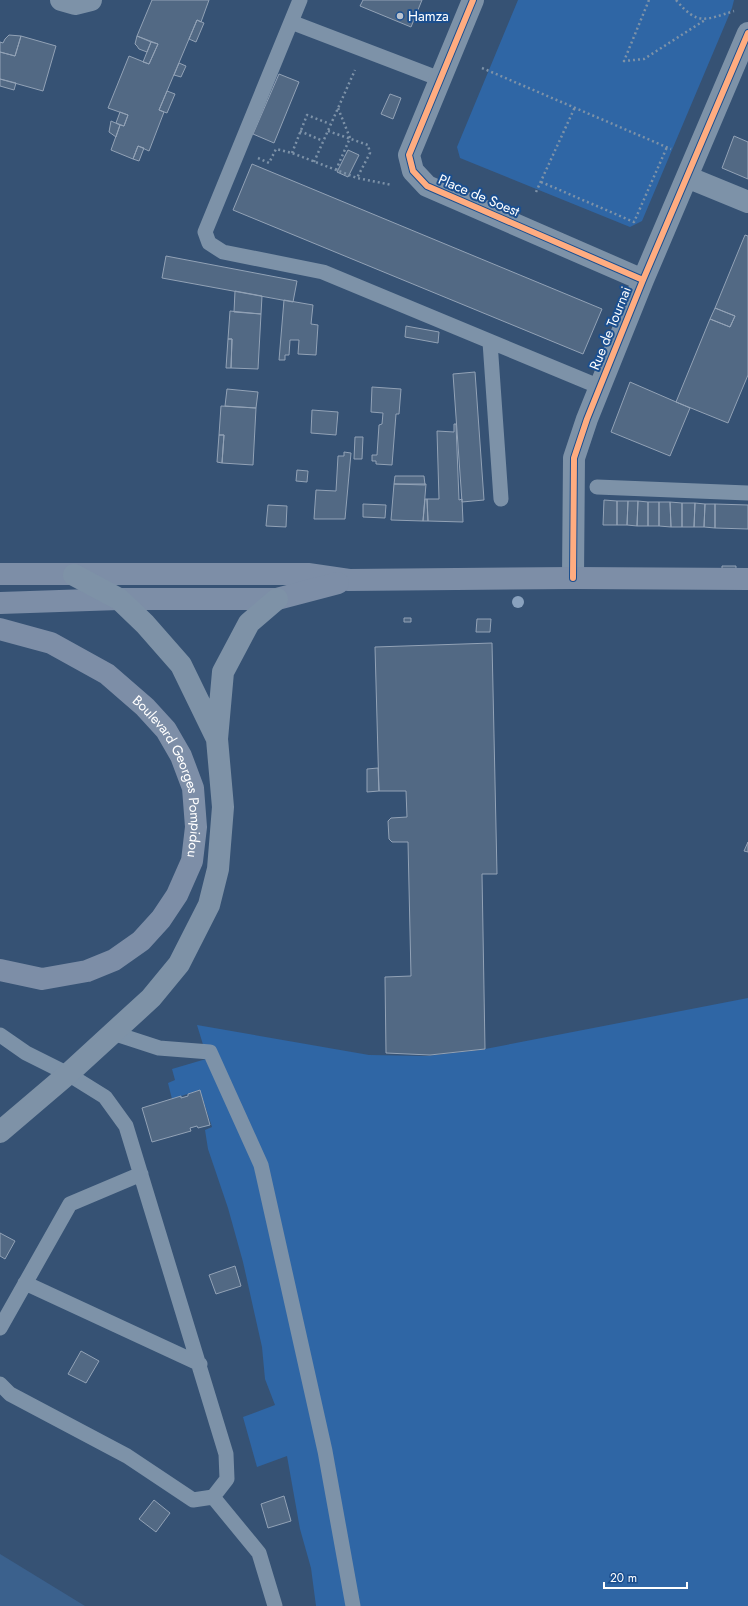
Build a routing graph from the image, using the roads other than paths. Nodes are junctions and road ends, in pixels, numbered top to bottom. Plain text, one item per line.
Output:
1 (61, 0) edge
2 (91, 0) edge
3 (300, 0) edge
4 (473, 0) edge
5 (291, 22) junction
6 (748, 33) edge
7 (440, 79) junction
8 (687, 178) junction
9 (748, 202) edge
10 (643, 280) junction
11 (490, 342) junction
12 (600, 387) junction
13 (597, 487) dead end
14 (748, 493) edge
15 (501, 499) dead end
16 (0, 574) edge
17 (74, 575) junction
18 (573, 578) junction
19 (748, 579) edge
20 (349, 580) junction
21 (277, 598) junction
22 (119, 599) junction
23 (0, 603) edge
24 (0, 629) edge
25 (217, 739) junction
26 (0, 970) edge
27 (113, 1032) junction
28 (0, 1035) edge
29 (68, 1074) junction
30 (0, 1132) edge
31 (141, 1174) junction
32 (25, 1283) junction
33 (0, 1328) edge
34 (200, 1364) junction
35 (0, 1384) edge
36 (213, 1498) junction
37 (275, 1606) edge
38 (353, 1606) edge

1 - 2 street
3 - 5 lane
4 - 7 street, Place de Soest
5 - 7 lane
5 - 11 lane
6 - 8 street, Rue de Tournai
7 - 10 street, Place de Soest
8 - 9 street
8 - 10 street, Rue de Tournai
10 - 12 street, Rue de Tournai
11 - 12 lane
11 - 15 lane
12 - 18 street, Rue de Tournai
13 - 14 lane
16 - 17 main road
17 - 20 main road
17 - 22 highway
18 - 19 main road
18 - 20 main road
20 - 21 main road
21 - 22 main road
21 - 25 highway
22 - 23 main road
22 - 25 highway
24 - 26 main road, Boulevard Georges Pompidou
25 - 27 highway
27 - 29 highway
27 - 38 lane
28 - 29 lane
29 - 30 highway
29 - 31 lane
31 - 32 lane
31 - 34 lane
32 - 33 lane
32 - 34 lane
34 - 36 lane
35 - 36 lane
36 - 37 lane

